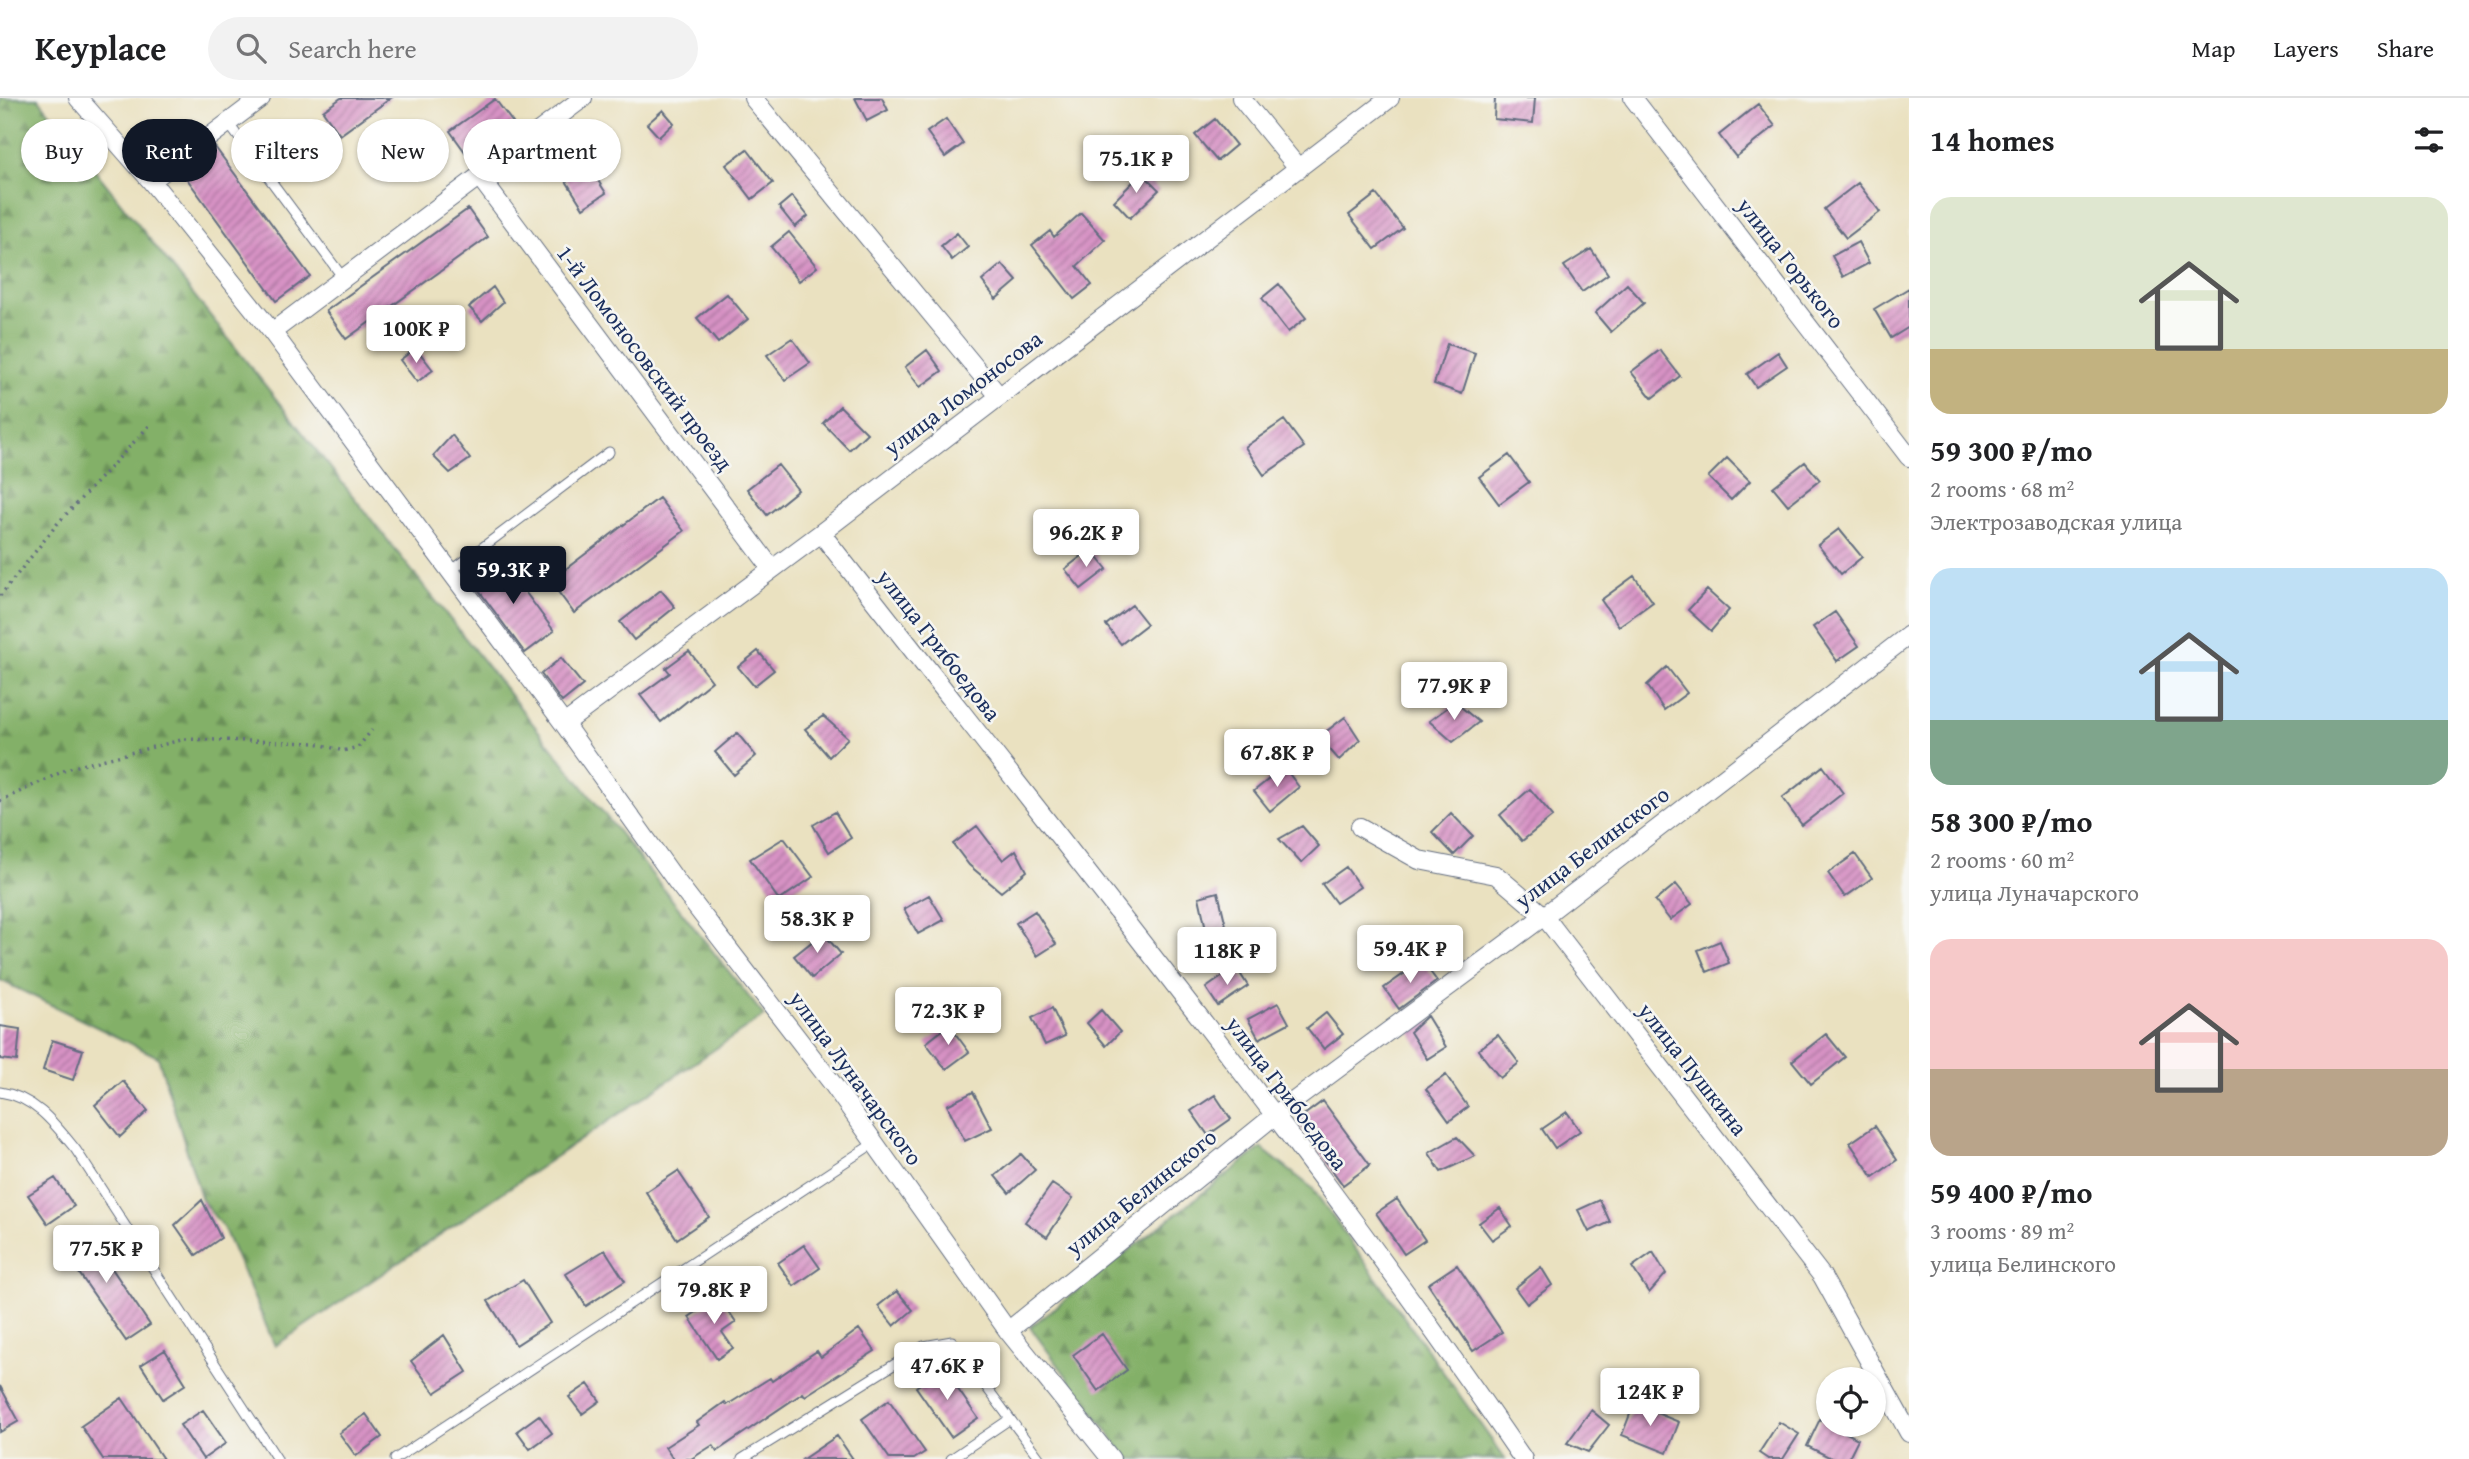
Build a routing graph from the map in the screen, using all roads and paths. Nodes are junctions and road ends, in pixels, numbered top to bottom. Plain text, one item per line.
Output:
1 (78, 98) edge
2 (261, 98) edge
3 (583, 98) edge
4 (752, 98) edge
5 (1241, 98) edge
6 (1390, 98) edge
7 (1633, 98) edge
8 (555, 119) edge
9 (228, 123) junction
10 (217, 131) edge
11 (122, 148) edge
12 (1299, 169) junction
13 (152, 182) edge
14 (471, 182) edge
15 (483, 182) edge
16 (344, 279) junction
17 (272, 332) junction
18 (999, 396) junction
19 (149, 426) dead end
20 (610, 452) dead end
21 (1909, 457) edge
22 (821, 533) junction
23 (772, 569) junction
24 (451, 571) junction
25 (0, 596) edge
26 (1909, 635) edge
27 (564, 724) junction
28 (373, 730) dead end
29 (0, 801) edge
30 (1360, 827) dead end
31 (1544, 916) junction
32 (0, 1092) edge
33 (1275, 1115) junction
34 (874, 1143) junction
35 (1008, 1331) junction
36 (1010, 1419) junction
37 (1909, 1433) edge
38 (277, 1459) edge
39 (395, 1459) edge
40 (742, 1459) edge
41 (951, 1459) edge
42 (1040, 1459) edge
43 (1111, 1459) edge
44 (1523, 1459) edge

1 - 11 street, улица Луначарского
2 - 9 street
3 - 8 street
4 - 18 street
5 - 12 street
6 - 12 street, улица Ломоносова
7 - 21 street, улица Горького
9 - 10 street
9 - 16 lane
12 - 18 street, улица Ломоносова
13 - 17 street, улица Луначарского
14 - 16 street
15 - 23 street, 1-й Ломоносовский проезд
16 - 17 street
17 - 24 street, улица Луначарского
18 - 22 street, улица Ломоносова
19 - 25 path
20 - 24 lane
22 - 23 street, улица Ломоносова
22 - 33 street, улица Грибоедова
23 - 27 street, улица Ломоносова
24 - 27 street, улица Луначарского
26 - 31 street, улица Белинского
27 - 34 street, улица Луначарского
28 - 29 path
30 - 31 street, улица Пушкина
31 - 33 street, улица Белинского
31 - 37 street, улица Пушкина
32 - 38 lane
33 - 35 street, улица Белинского
33 - 44 street, улица Грибоедова
34 - 35 street, улица Луначарского
34 - 39 lane
35 - 43 street, улица Луначарского
36 - 40 lane
36 - 41 lane
36 - 42 lane

